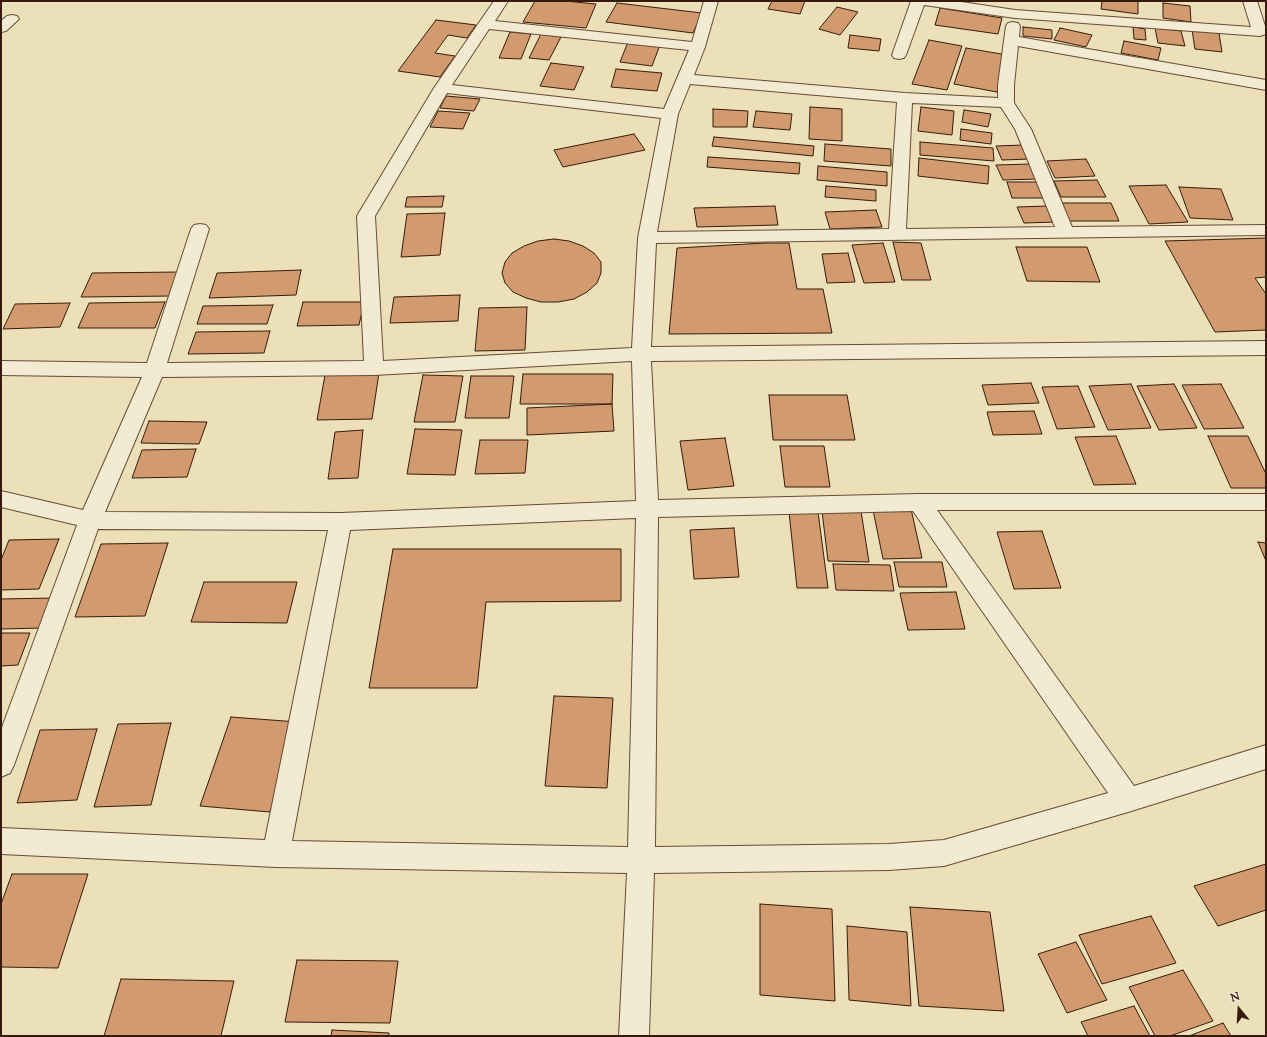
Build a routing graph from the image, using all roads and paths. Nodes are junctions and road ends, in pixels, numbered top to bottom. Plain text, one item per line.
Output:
1 (501, 1) edge
2 (711, 1) edge
3 (918, 1) edge
4 (926, 1) edge
5 (1250, 1) edge
6 (1015, 7) edge
7 (12, 19) dead end
8 (484, 24) junction
9 (1, 28) edge
10 (1264, 36) edge
11 (1011, 40) junction
12 (698, 47) junction
13 (899, 55) dead end
14 (686, 78) junction
15 (1266, 85) edge
16 (442, 88) junction
17 (905, 98) junction
18 (1006, 103) junction
19 (670, 114) junction
20 (200, 229) dead end
21 (1266, 230) edge
22 (1066, 233) junction
23 (897, 234) junction
24 (647, 238) junction
25 (1266, 348) edge
26 (641, 354) junction
27 (1, 368) edge
28 (374, 368) junction
29 (155, 370) junction
30 (1, 499) edge
31 (919, 502) junction
32 (1266, 502) edge
33 (647, 509) junction
34 (90, 520) junction
35 (341, 522) junction
36 (1266, 757) edge
37 (1, 765) edge
38 (1128, 800) junction
39 (1, 842) edge
40 (276, 854) junction
41 (641, 860) junction
42 (634, 1036) edge

1 - 8 street
2 - 12 street
3 - 13 street
4 - 6 street
5 - 10 street
6 - 10 street
6 - 11 street
7 - 9 street
8 - 12 street
8 - 16 street
11 - 15 street
11 - 18 street
12 - 14 street
14 - 17 street
14 - 19 street
16 - 19 street
16 - 28 street
17 - 18 street
17 - 23 street
18 - 22 street
19 - 24 street
20 - 29 street
21 - 22 street
22 - 23 street
23 - 24 street
24 - 26 street
25 - 26 street
26 - 28 street
26 - 33 street
27 - 29 street
28 - 29 street
29 - 34 street
30 - 34 street
31 - 32 street
31 - 33 street
31 - 38 street
33 - 35 street
33 - 41 street
34 - 35 street
34 - 37 street
35 - 40 street
36 - 38 street
38 - 41 street
39 - 40 street
40 - 41 street
41 - 42 street

